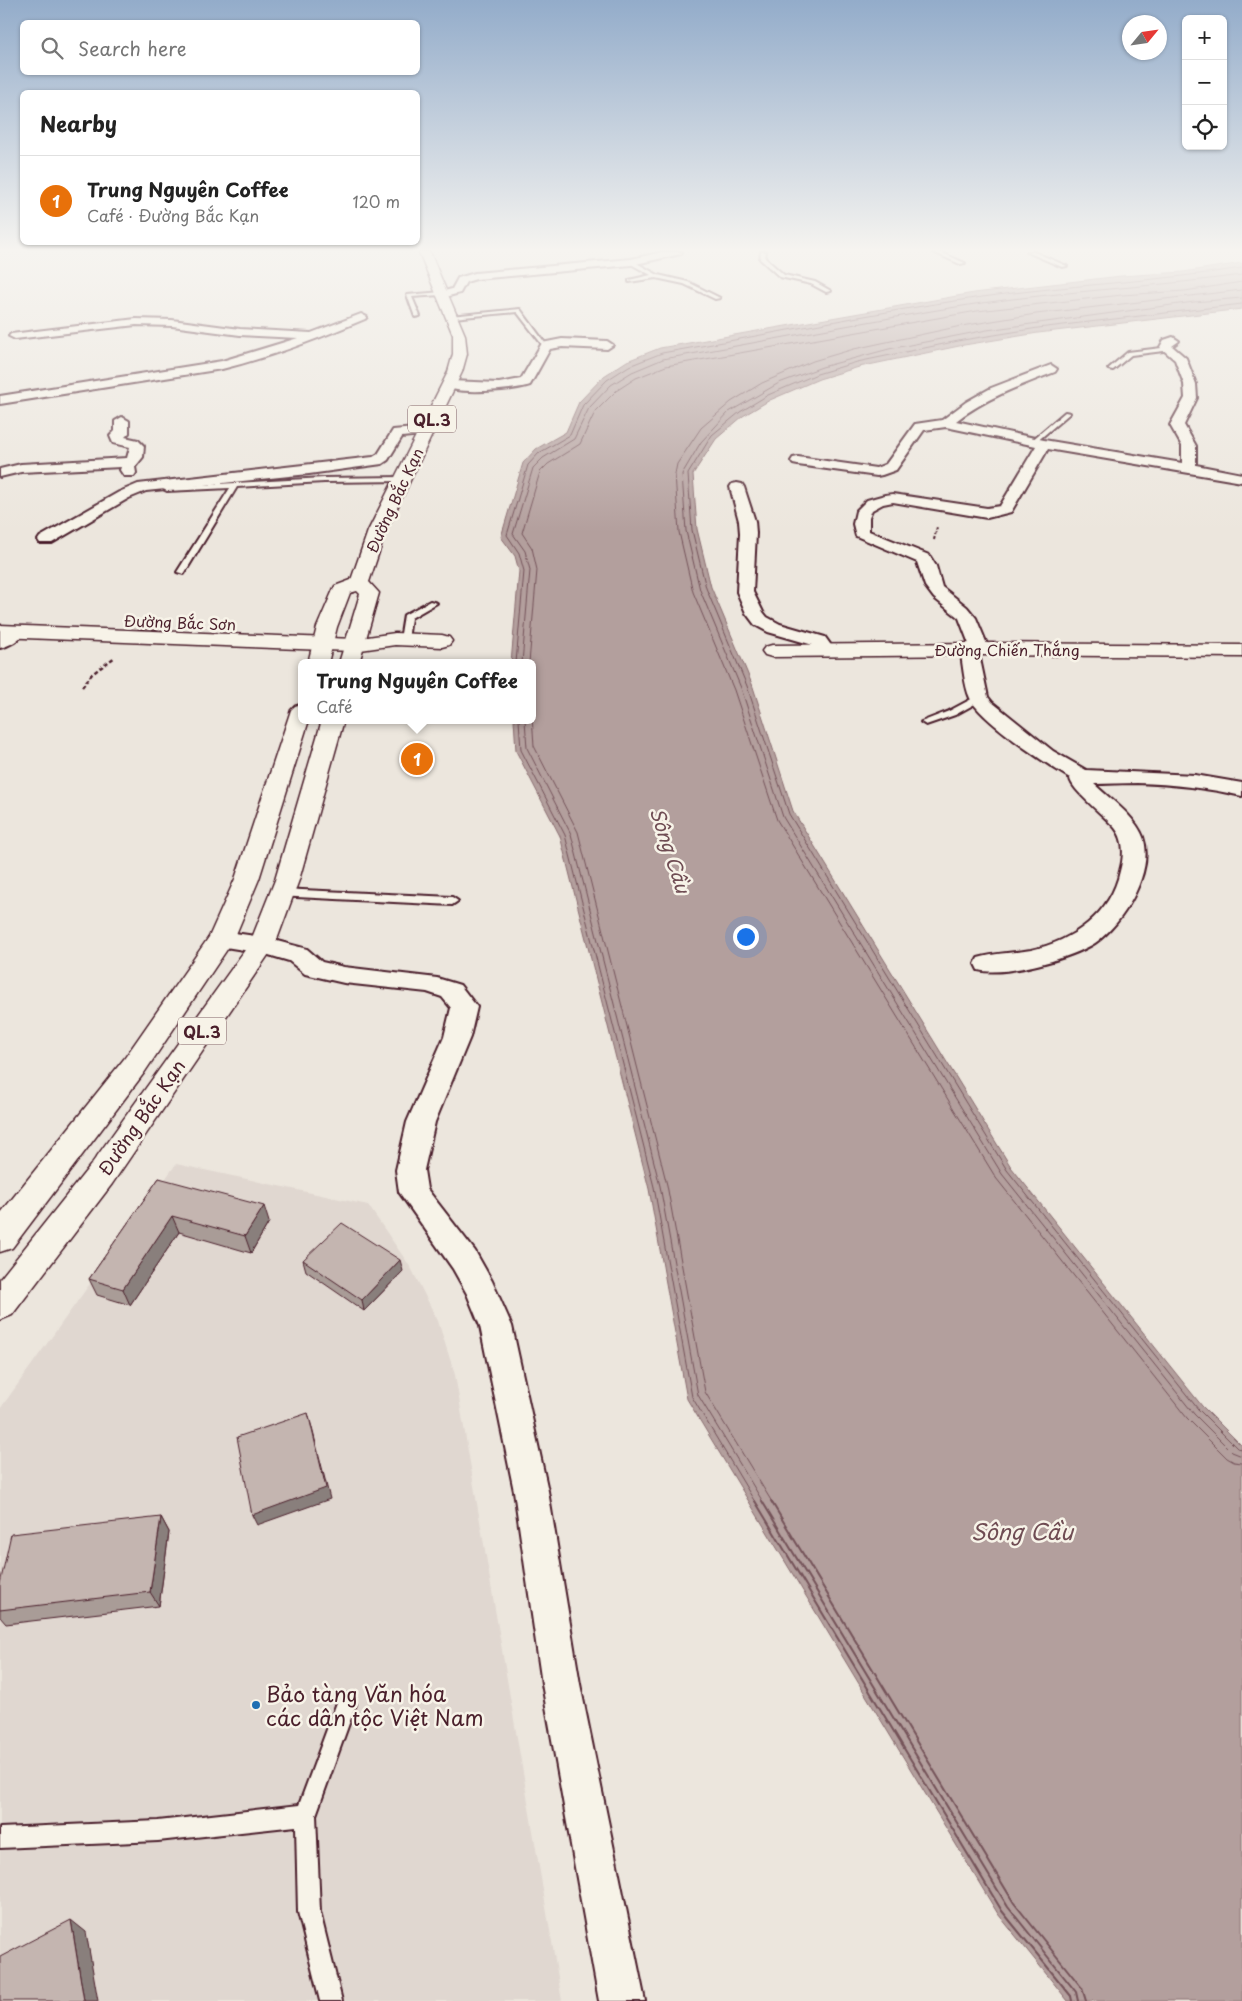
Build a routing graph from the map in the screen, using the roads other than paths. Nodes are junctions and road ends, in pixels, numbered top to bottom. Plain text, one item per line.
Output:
1 (291, 345) edge
2 (460, 345) edge
3 (551, 345) edge
4 (1169, 345) edge
5 (1171, 345) edge
6 (546, 346) joint
7 (1051, 369) dead end
8 (1111, 369) dead end
9 (450, 385) junction
10 (0, 400) edge
11 (1068, 413) dead end
12 (122, 421) dead end
13 (946, 423) junction
14 (426, 431) junction
15 (1039, 443) junction
16 (798, 461) dead end
17 (132, 462) junction
18 (3, 468) edge
19 (1190, 468) junction
20 (1242, 478) edge
21 (402, 479) junction
22 (235, 485) junction
23 (143, 487) junction
24 (737, 487) dead end
25 (167, 489) dead end
26 (46, 540) dead end
27 (181, 572) dead end
28 (359, 583) junction
29 (433, 603) dead end
30 (0, 616) edge
31 (8, 631) edge
32 (400, 640) junction
33 (442, 642) dead end
34 (0, 643) edge
35 (323, 645) edge
36 (354, 645) edge
37 (974, 649) junction
38 (1242, 650) edge
39 (826, 651) junction
40 (772, 652) dead end
41 (979, 698) junction
42 (298, 722) edge
43 (926, 722) dead end
44 (332, 724) edge
45 (1080, 775) junction
46 (1242, 790) edge
47 (282, 893) junction
48 (452, 901) dead end
49 (221, 939) junction
50 (262, 945) junction
51 (987, 964) dead end
52 (0, 1238) edge
53 (0, 1305) edge
54 (346, 1704) dead end
55 (306, 1815) junction
56 (0, 1838) edge
57 (331, 2001) edge
58 (622, 2001) edge

1 - 10 street
2 - 9 main road, Đường Bắc Kạn / QL.3
3 - 6 street
4 - 8 lane
5 - 19 street
6 - 9 street
7 - 13 street
9 - 14 main road, Đường Bắc Kạn / QL.3
11 - 15 lane
12 - 17 street
13 - 15 street
13 - 16 street
14 - 21 main road, Đường Bắc Kạn / QL.3
14 - 23 street
15 - 19 street
15 - 37 street
17 - 18 street
17 - 23 street
19 - 20 street
21 - 22 lane
21 - 28 main road, Đường Bắc Kạn / QL.3
22 - 25 lane
22 - 27 lane
23 - 26 street
24 - 39 street
28 - 35 main road
28 - 36 main road
29 - 32 lane
30 - 35 main road, Đường Bắc Sơn
31 - 34 street
31 - 35 main road, Đường Bắc Sơn
32 - 33 main road, Đường Bắc Sơn
32 - 36 main road, Đường Bắc Sơn
35 - 36 main road, Đường Bắc Sơn
37 - 38 main road, Đường Chiến Thắng
37 - 39 main road, Đường Chiến Thắng
37 - 41 street
39 - 40 main road, Đường Chiến Thắng
41 - 43 lane
41 - 45 street
42 - 49 main road, Đường Bắc Kạn / QL.3
44 - 47 main road, Đường Bắc Kạn / QL.3
45 - 46 street
45 - 51 street
47 - 48 lane
47 - 50 main road, Đường Bắc Kạn / QL.3
49 - 50 street
49 - 52 main road, Đường Bắc Kạn / QL.3
50 - 53 main road, Đường Bắc Kạn / QL.3
50 - 58 street
54 - 55 lane
55 - 56 lane
55 - 57 lane

